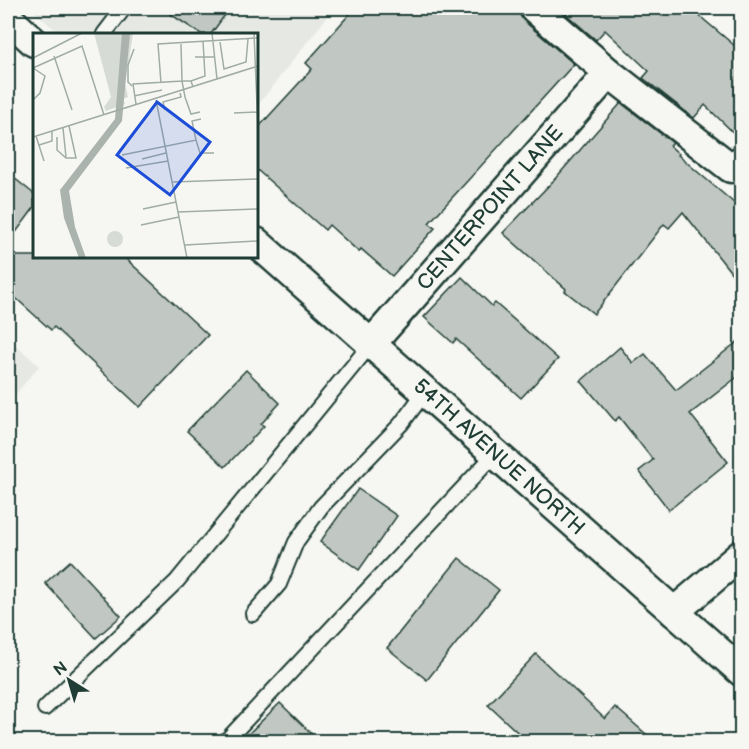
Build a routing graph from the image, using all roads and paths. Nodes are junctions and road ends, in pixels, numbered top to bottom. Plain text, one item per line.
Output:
1 (122, 8) edge
2 (534, 8) edge
3 (8, 18) edge
4 (105, 33) edge
5 (33, 41) edge
6 (609, 73) junction
7 (741, 160) edge
8 (258, 244) edge
9 (371, 344) junction
10 (425, 392) junction
11 (495, 454) junction
12 (741, 554) edge
13 (674, 612) junction
14 (253, 614) dead end
15 (741, 672) edge
16 (45, 708) dead end
17 (225, 741) edge

1 - 4 lane
2 - 6 street
3 - 5 street
6 - 7 street
6 - 9 street, CENTERPOINT LANE
8 - 9 street, 54TH AVENUE NORTH
9 - 10 street, 54TH AVENUE NORTH
9 - 16 lane
10 - 11 street, 54TH AVENUE NORTH
10 - 14 lane
11 - 13 street, 54TH AVENUE NORTH
11 - 17 lane
12 - 13 street
13 - 15 street, 54TH AVENUE NORTH

